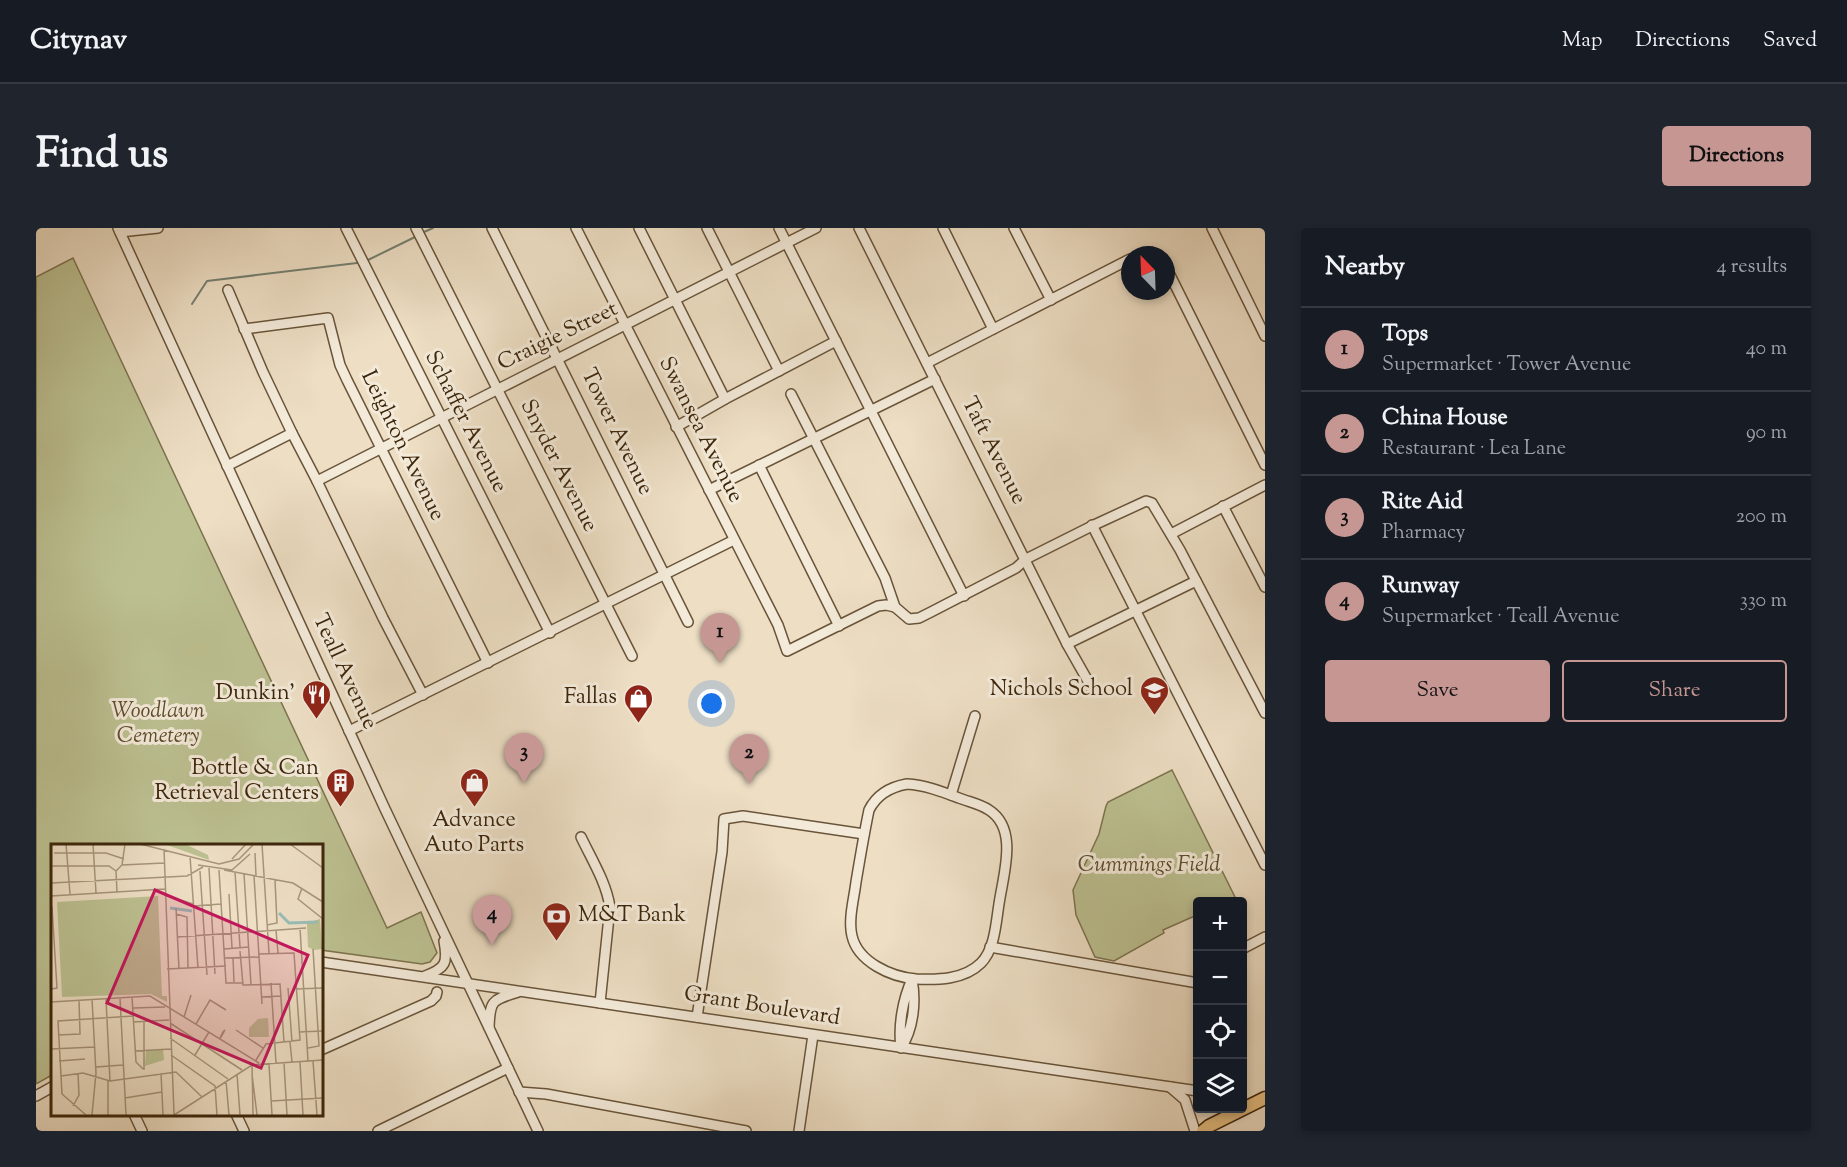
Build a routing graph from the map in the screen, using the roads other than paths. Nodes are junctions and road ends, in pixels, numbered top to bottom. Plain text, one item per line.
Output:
1 (158, 228) edge
2 (346, 228) edge
3 (416, 228) edge
4 (492, 228) edge
5 (576, 228) edge
6 (639, 228) edge
7 (707, 228) edge
8 (779, 228) edge
9 (816, 228) edge
10 (859, 228) edge
11 (943, 228) edge
12 (1014, 228) edge
13 (1212, 228) edge
14 (119, 230) edge
15 (787, 243) junction
16 (1121, 264) edge
17 (728, 273) junction
18 (1175, 285) edge
19 (228, 290) dead end
20 (675, 300) junction
21 (1051, 300) junction
22 (625, 326) junction
23 (244, 329) junction
24 (993, 329) junction
25 (1265, 336) edge
26 (836, 341) junction
27 (558, 359) junction
28 (927, 363) junction
29 (779, 371) junction
30 (935, 379) junction
31 (497, 389) junction
32 (791, 394) dead end
33 (725, 399) junction
34 (870, 410) junction
35 (441, 418) junction
36 (676, 427) junction
37 (292, 433) junction
38 (814, 438) junction
39 (382, 449) junction
40 (759, 465) junction
41 (1265, 465) edge
42 (227, 466) junction
43 (317, 481) junction
44 (1265, 485) edge
45 (709, 490) junction
46 (1223, 506) junction
47 (1092, 525) junction
48 (1171, 534) junction
49 (734, 540) junction
50 (1026, 559) junction
51 (664, 573) junction
52 (1196, 581) junction
53 (1265, 587) edge
54 (964, 596) junction
55 (606, 604) junction
56 (895, 607) junction
57 (1136, 610) junction
58 (688, 622) dead end
59 (839, 626) junction
60 (550, 633) junction
61 (1067, 644) junction
62 (632, 656) dead end
63 (488, 663) junction
64 (1093, 690) dead end
65 (423, 695) junction
66 (1264, 710) edge
67 (975, 716) dead end
68 (349, 731) junction
69 (951, 795) junction
70 (864, 834) junction
71 (581, 837) dead end
72 (1265, 865) edge
73 (442, 930) junction
74 (1265, 937) edge
75 (1247, 946) edge
76 (990, 947) junction
77 (322, 962) edge
78 (423, 976) junction
79 (912, 979) junction
80 (1193, 982) edge
81 (467, 983) junction
82 (437, 992) dead end
83 (522, 992) junction
84 (600, 1003) junction
85 (697, 1017) junction
86 (489, 1029) junction
87 (813, 1035) junction
88 (901, 1048) junction
89 (322, 1050) edge
90 (508, 1068) junction
91 (1170, 1087) junction
92 (51, 1088) edge
93 (1193, 1090) edge
94 (519, 1092) junction
95 (36, 1096) edge
96 (1265, 1098) edge
97 (1193, 1102) edge
98 (1247, 1102) edge
99 (1190, 1111) junction
100 (1230, 1113) edge
101 (135, 1116) edge
102 (237, 1116) edge
103 (142, 1131) edge
104 (244, 1131) edge
105 (378, 1131) edge
106 (538, 1131) edge
107 (746, 1131) edge
108 (799, 1131) edge
109 (1195, 1131) edge
110 (1203, 1131) edge

1 - 14 street
2 - 35 street, Schaffer Avenue
3 - 31 street, Snyder Avenue
4 - 27 street, Tower Avenue
5 - 22 street, Swansea Avenue
6 - 20 street
7 - 17 street
8 - 15 street
9 - 15 street, Craigie Street
10 - 28 street, Taft Avenue
11 - 24 street
12 - 21 street
13 - 25 street
14 - 42 street, Teall Avenue
15 - 17 street, Craigie Street
15 - 26 street
16 - 21 street
17 - 20 street, Craigie Street
17 - 29 street
18 - 41 street
19 - 23 street
20 - 22 street, Craigie Street
20 - 33 street
21 - 24 street
22 - 27 street, Craigie Street
22 - 36 street, Swansea Avenue
23 - 37 street
23 - 39 street, Leighton Avenue
24 - 28 street
26 - 29 street
26 - 34 street
27 - 31 street, Craigie Street
27 - 51 street, Tower Avenue
28 - 30 street, Taft Avenue
29 - 33 street
30 - 34 street
30 - 50 street, Taft Avenue
31 - 35 street, Craigie Street
31 - 55 street, Snyder Avenue
32 - 38 street
33 - 36 street
34 - 38 street
34 - 54 street
35 - 39 street, Craigie Street
35 - 60 street, Schaffer Avenue
36 - 45 street, Swansea Avenue
37 - 42 street
37 - 43 street
38 - 40 street
38 - 56 street
39 - 43 street, Craigie Street
39 - 63 street, Leighton Avenue
40 - 45 street
40 - 59 street
42 - 68 street, Teall Avenue
43 - 65 street
44 - 46 street
45 - 49 street, Swansea Avenue
46 - 48 street
46 - 53 street
47 - 48 street
47 - 50 street
47 - 57 street
48 - 52 street
49 - 51 street
49 - 59 street, Swansea Avenue
50 - 54 street
50 - 61 street, Taft Avenue
51 - 55 street
51 - 58 street, Tower Avenue
52 - 57 street
52 - 66 street
54 - 56 street
55 - 60 street
55 - 62 street, Snyder Avenue
56 - 59 street
57 - 61 street
57 - 72 street
60 - 63 street
61 - 64 street, Taft Avenue
63 - 65 street
65 - 68 street
67 - 69 street
68 - 73 street, Teall Avenue
69 - 70 street
69 - 76 street
70 - 79 street
70 - 85 street
71 - 84 street
73 - 78 street
73 - 81 street, Teall Avenue
74 - 75 street
76 - 79 street
76 - 80 street
77 - 78 street, Grant Boulevard
78 - 81 street, Grant Boulevard
79 - 88 street
81 - 83 street, Grant Boulevard
81 - 86 street, Teall Avenue
82 - 89 street
83 - 84 street, Grant Boulevard
83 - 86 street
84 - 85 street, Grant Boulevard
85 - 87 street, Grant Boulevard
86 - 90 street, Teall Avenue
87 - 88 street, Grant Boulevard
87 - 108 street
88 - 91 street, Grant Boulevard
90 - 94 street, Teall Avenue
90 - 105 street
91 - 93 street, Grant Boulevard
91 - 99 street
92 - 95 street
94 - 106 street, Teall Avenue
94 - 107 street
96 - 98 main road
97 - 99 street
99 - 109 street
100 - 110 main road
101 - 103 street
102 - 104 street

